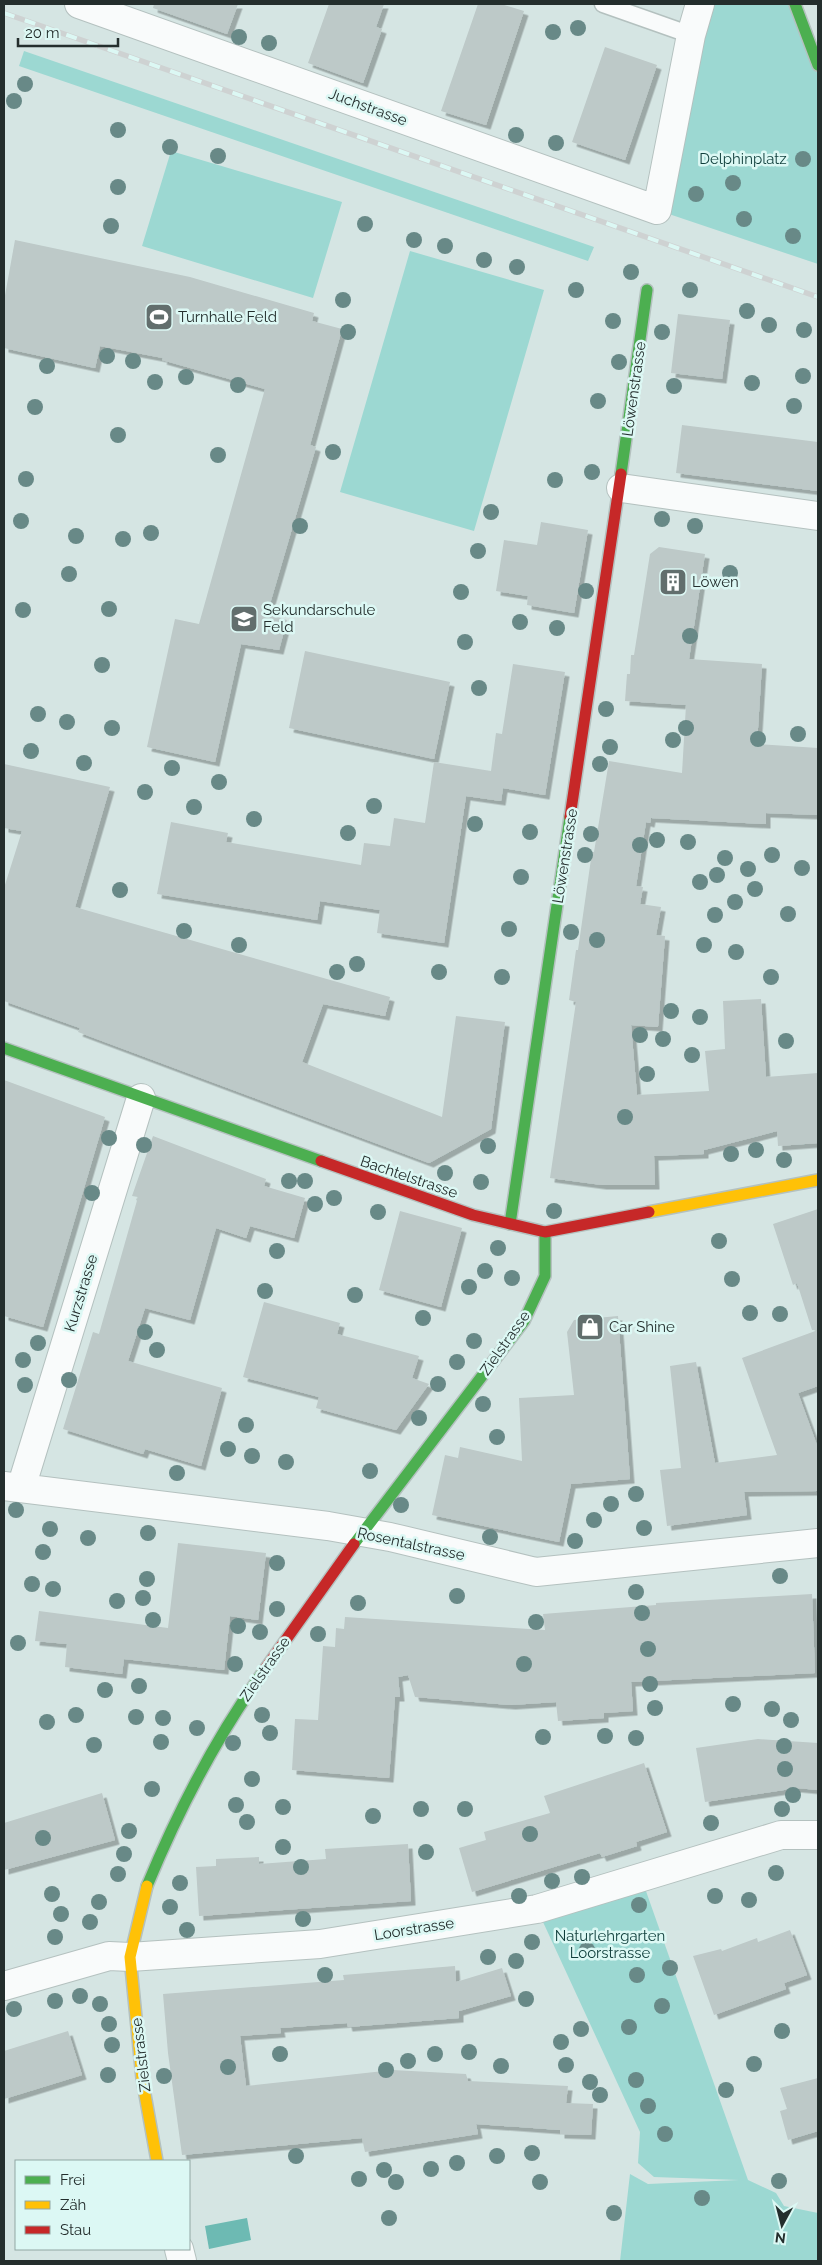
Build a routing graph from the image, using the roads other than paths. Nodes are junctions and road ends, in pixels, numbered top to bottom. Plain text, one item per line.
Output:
1 (79, 4) edge
2 (602, 4) edge
3 (700, 4) edge
4 (795, 4) edge
5 (691, 35) junction
6 (818, 65) edge
7 (647, 290) dead end
8 (621, 488) junction
9 (818, 516) edge
10 (4, 1048) edge
11 (141, 1098) junction
12 (818, 1180) edge
13 (510, 1224) junction
14 (546, 1232) junction
15 (12, 1487) edge
16 (362, 1533) junction
17 (818, 1543) edge
18 (818, 1835) edge
19 (130, 1957) junction
20 (4, 1986) edge
21 (157, 2160) edge

1 - 5 street, Juchstrasse
2 - 5 lane
3 - 5 street
4 - 6 street
7 - 8 street, Löwenstrasse
8 - 9 street
8 - 13 street, Löwenstrasse
10 - 11 street, Bachtelstrasse
11 - 13 street, Bachtelstrasse
11 - 15 street, Kurzstrasse
12 - 14 street, Bachtelstrasse
13 - 14 street, Bachtelstrasse
14 - 16 street, Zielstrasse
15 - 16 street, Rosentalstrasse
16 - 17 street, Rosentalstrasse
16 - 19 street, Zielstrasse
18 - 19 street, Loorstrasse
19 - 20 street, Loorstrasse
19 - 21 street, Zielstrasse

